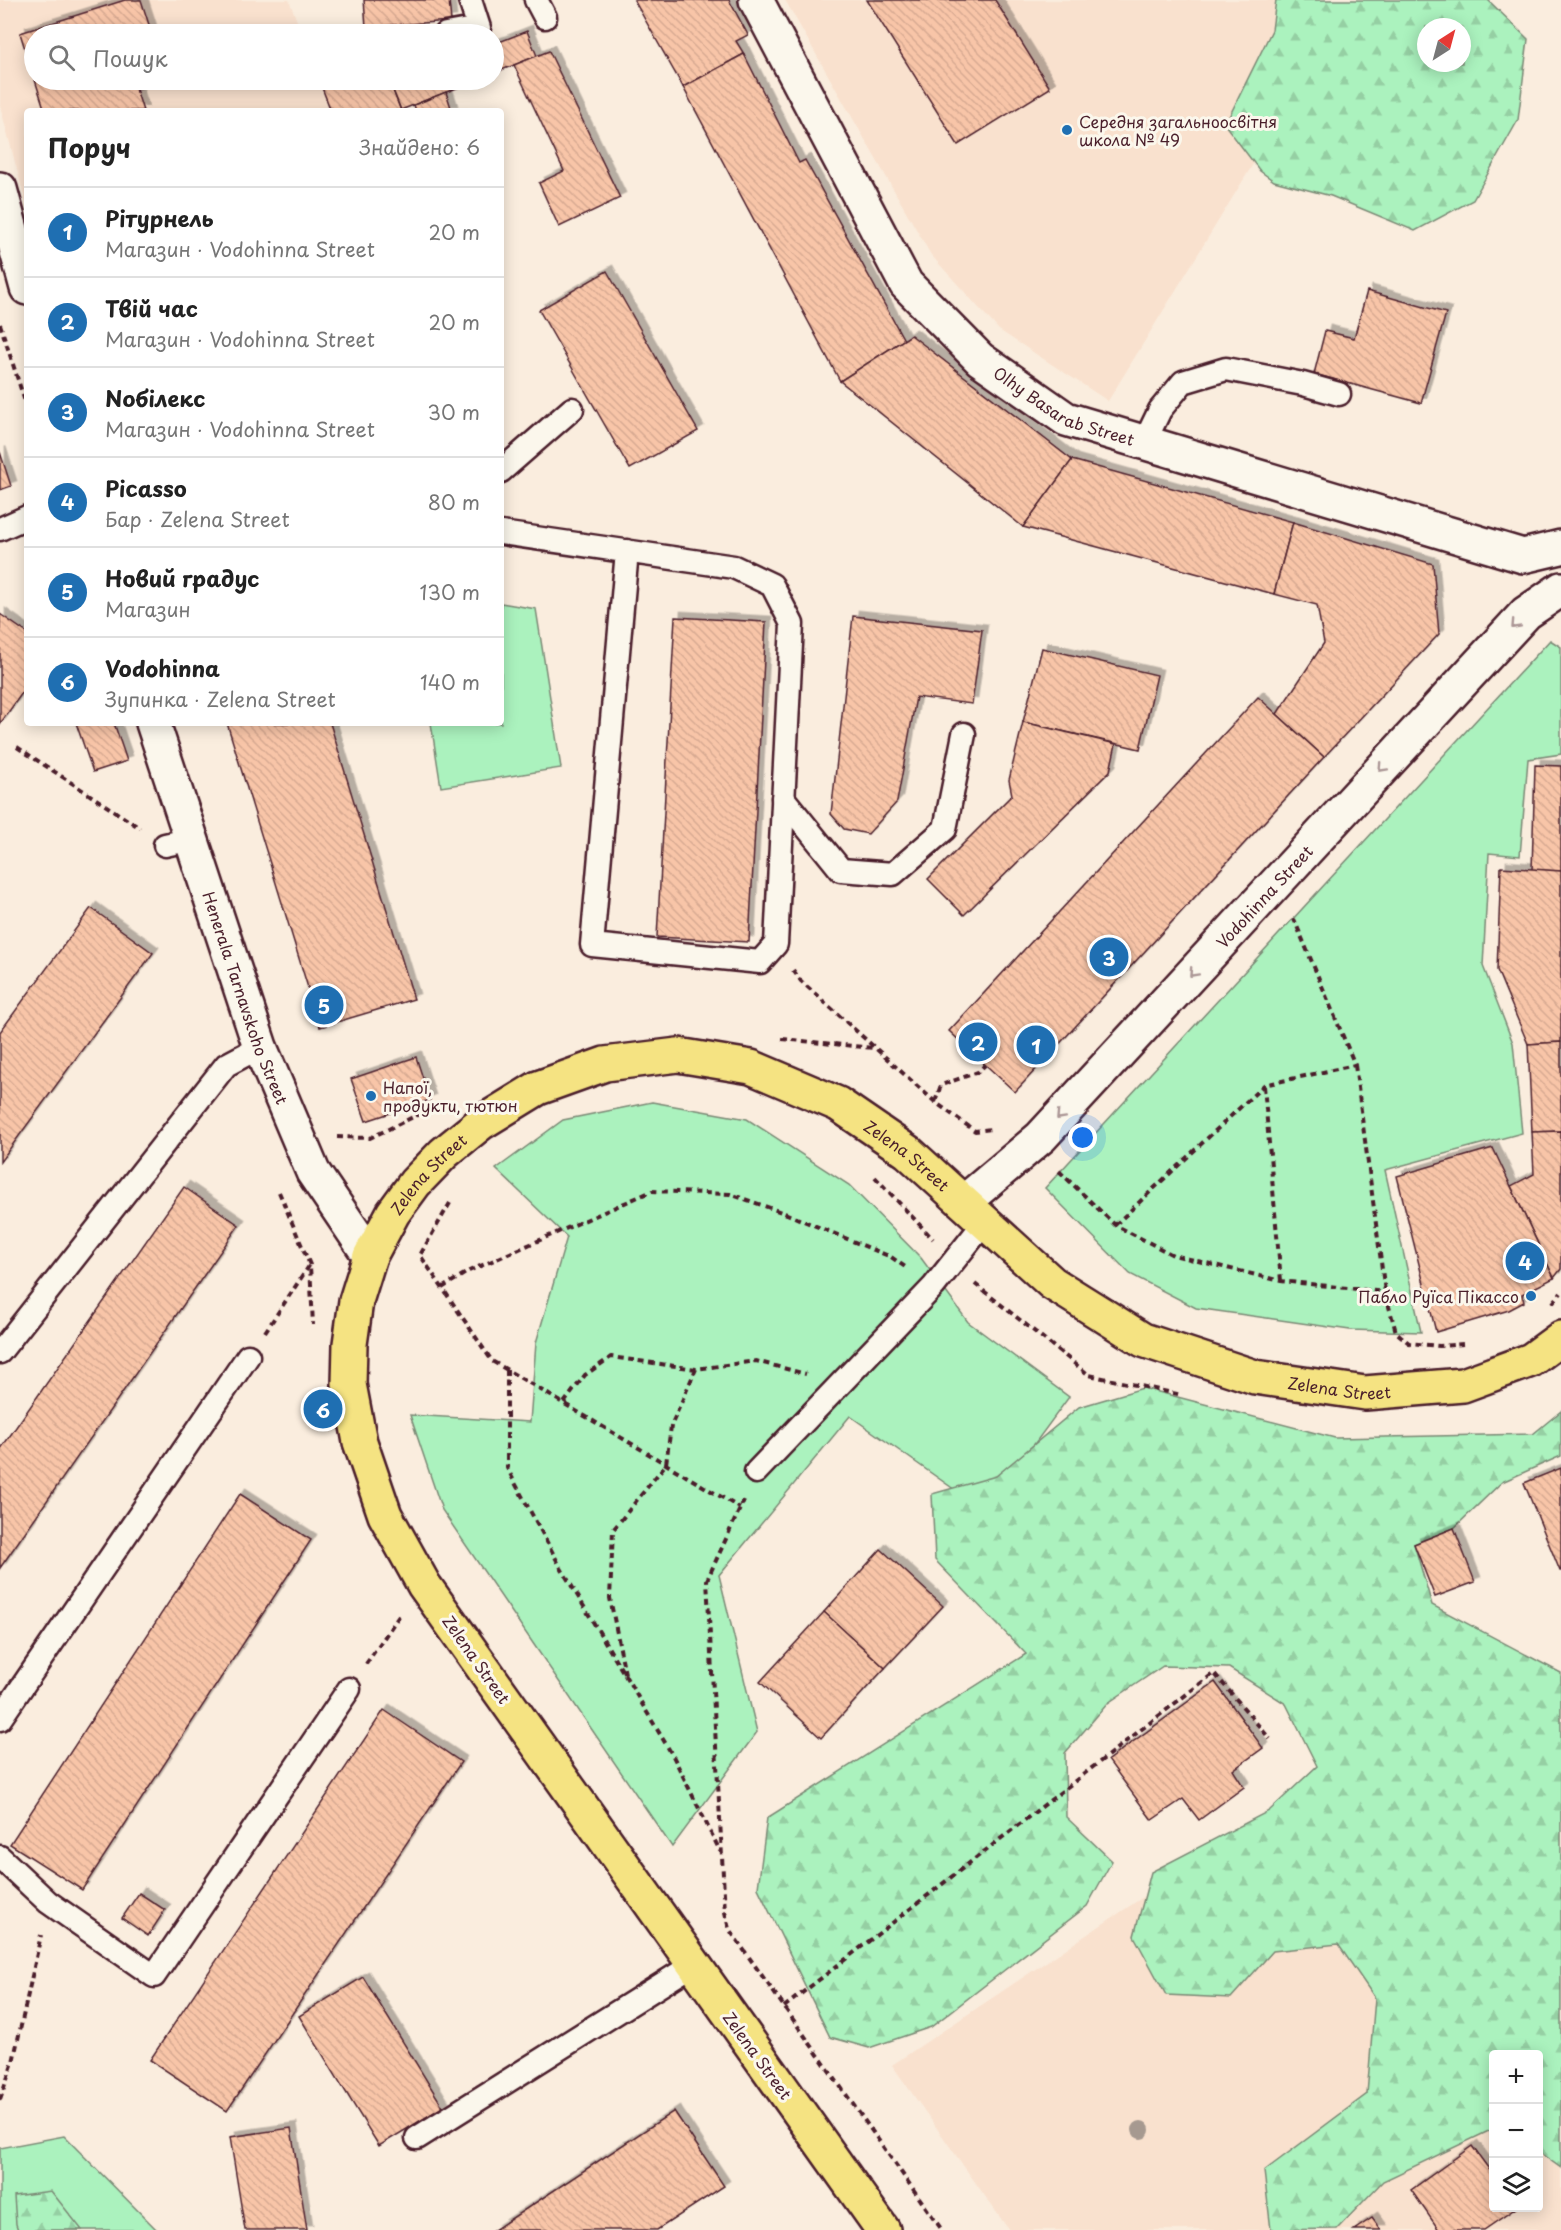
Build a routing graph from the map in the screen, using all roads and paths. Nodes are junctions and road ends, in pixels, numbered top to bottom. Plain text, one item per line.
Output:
1 (470, 0) edge
2 (756, 0) edge
3 (478, 24) edge
4 (0, 189) edge
5 (24, 277) edge
6 (0, 324) edge
7 (1339, 394) dead end
8 (24, 399) edge
9 (572, 409) dead end
10 (1144, 443) junction
11 (504, 468) edge
12 (24, 518) edge
13 (0, 529) edge
14 (504, 532) edge
15 (1561, 547) edge
16 (627, 551) junction
17 (1561, 590) edge
18 (154, 726) edge
19 (964, 734) dead end
20 (17, 747) dead end
21 (783, 798) junction
22 (179, 842) junction
23 (1293, 915) dead end
24 (801, 981) dead end
25 (260, 1047) junction
26 (985, 1065) dead end
27 (1355, 1065) junction
28 (1264, 1085) junction
29 (935, 1102) junction
30 (996, 1129) dead end
31 (1052, 1164) dead end
32 (867, 1172) dead end
33 (453, 1199) dead end
34 (974, 1212) junction
35 (1115, 1225) junction
36 (370, 1256) junction
37 (951, 1264) junction
38 (310, 1265) dead end
39 (1281, 1281) junction
40 (934, 1286) junction
41 (442, 1288) junction
42 (1385, 1292) junction
43 (1561, 1293) edge
44 (1544, 1310) dead end
45 (1561, 1338) edge
46 (1471, 1343) dead end
47 (0, 1352) edge
48 (248, 1356) joint
49 (696, 1369) junction
50 (507, 1370) junction
51 (842, 1383) junction
52 (1183, 1395) dead end
53 (564, 1403) junction
54 (666, 1464) junction
55 (756, 1472) joint
56 (740, 1508) junction
57 (400, 1613) dead end
58 (625, 1677) junction
59 (349, 1689) joint
60 (0, 1719) edge
61 (1270, 1739) dead end
62 (722, 1855) junction
63 (0, 1857) edge
64 (48, 1902) junction
65 (693, 1964) junction
66 (784, 2007) junction
67 (0, 2100) edge
68 (417, 2138) dead end
69 (883, 2230) edge
70 (942, 2230) edge

1 - 3 lane
2 - 10 street, Olhy Basarab Street
4 - 5 street
6 - 8 path
7 - 10 lane
9 - 11 lane
10 - 15 street, Olhy Basarab Street
12 - 13 lane
14 - 16 lane
16 - 21 lane
16 - 21 lane
17 -> 34 street, Vodohinna Street
18 - 22 street, Henerala Tarnavskoho Street
19 - 21 lane
20 - 22 path
22 - 25 street, Henerala Tarnavskoho Street
23 - 27 path
24 - 29 path
25 - 36 street, Henerala Tarnavskoho Street
25 - 47 lane
26 - 29 path
27 - 28 path
27 - 42 path
28 - 35 path
28 - 39 path
29 - 30 path
31 - 35 path
32 - 37 path
33 - 41 path
34 - 36 main road, Zelena Street
34 - 37 lane
34 - 45 main road, Zelena Street
35 - 39 path
36 - 65 main road, Zelena Street
37 - 40 lane
37 - 52 path
38 - 48 path
39 - 42 path
40 - 41 path
40 - 51 lane
41 - 50 path
42 - 46 path
43 - 44 path
48 - 60 lane
49 - 51 path
49 - 53 path
49 - 54 path
50 - 53 path
50 - 58 path
51 - 55 lane
53 - 54 path
54 - 56 path
54 - 58 path
55 - 56 path
56 - 62 path
57 - 59 path
58 - 62 path
59 - 64 lane
61 - 66 path
62 - 66 path
63 - 64 lane
64 - 67 path
65 - 68 lane
65 - 69 main road, Zelena Street
66 - 70 path

